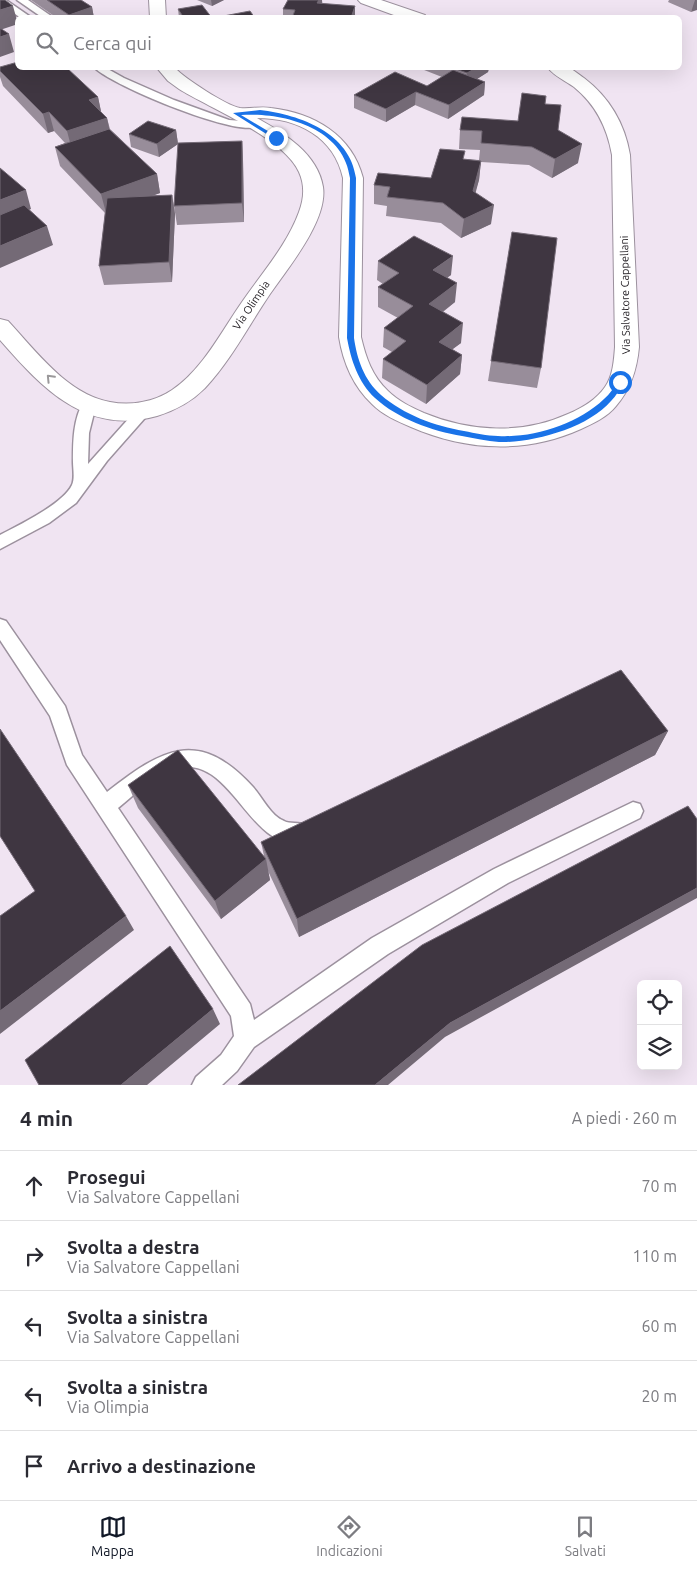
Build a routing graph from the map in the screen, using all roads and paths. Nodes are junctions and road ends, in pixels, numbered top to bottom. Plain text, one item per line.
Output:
1 (0, 0) edge
2 (22, 0) edge
3 (157, 0) edge
4 (366, 0) edge
5 (23, 15) edge
6 (45, 15) edge
7 (158, 15) edge
8 (411, 15) edge
9 (103, 70) edge
10 (168, 70) edge
11 (560, 70) edge
12 (236, 113) junction
13 (255, 125) junction
14 (0, 326) edge
15 (89, 405) junction
16 (145, 410) junction
17 (81, 483) junction
18 (0, 543) edge
19 (0, 626) edge
20 (105, 806) junction
21 (633, 811) dead end
22 (299, 832) edge
23 (246, 1039) junction
24 (204, 1085) edge

1 - 5 lane
2 - 6 lane
3 - 7 street
4 - 8 street
9 - 13 lane
10 - 12 street, Via Olimpia
11 - 12 street, Via Salvatore Cappellani
12 - 13 street, Via Olimpia
13 - 16 street, Via Olimpia
15 -> 14 street, Via Olimpia
15 - 16 street, Via Olimpia
15 - 17 lane
16 - 17 lane
17 - 18 lane
19 - 20 lane
20 - 22 lane
20 - 23 lane
21 - 23 lane
23 - 24 lane

